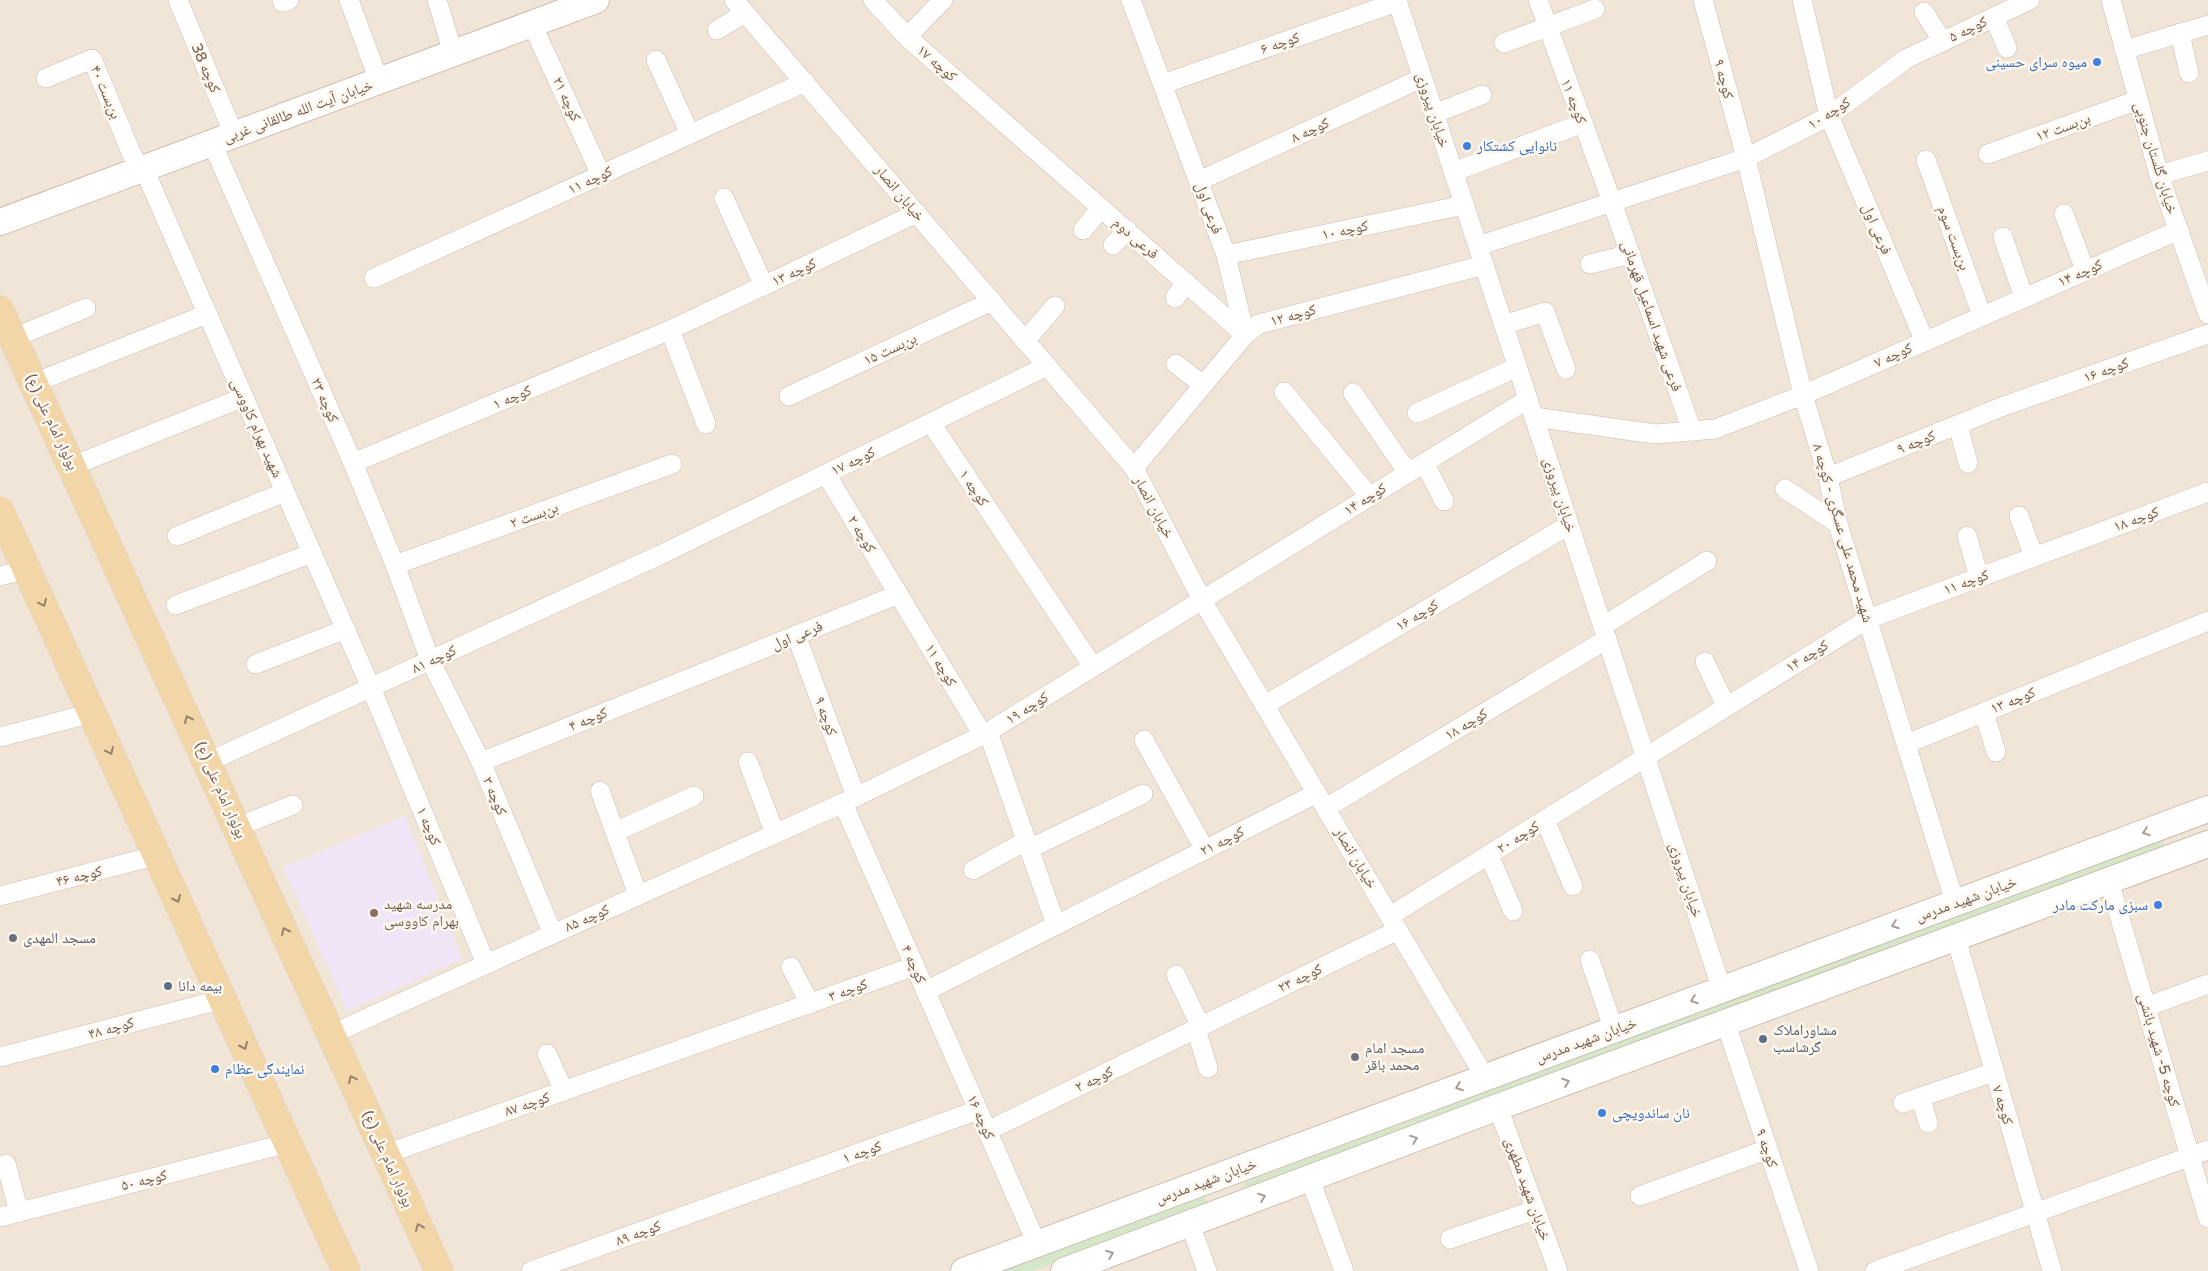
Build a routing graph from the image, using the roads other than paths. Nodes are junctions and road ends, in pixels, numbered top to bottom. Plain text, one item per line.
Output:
1 (178, 0) edge
2 (349, 0) edge
3 (437, 0) edge
4 (873, 0) edge
5 (943, 0) edge
6 (1131, 0) edge
7 (1538, 0) edge
8 (1703, 0) edge
9 (1802, 0) edge
10 (2030, 0) edge
11 (2111, 0) edge
12 (592, 1) edge
13 (1397, 1) edge
14 (739, 7) edge
15 (1595, 9) dead end
16 (1924, 12) dead end
17 (1994, 17) junction
18 (532, 24) junction
19 (2208, 25) edge
20 (1546, 26) junction
21 (718, 30) dead end
22 (2180, 33) junction
23 (907, 37) junction
24 (1943, 42) junction
25 (1504, 43) dead end
26 (2007, 48) dead end
27 (2124, 50) junction
28 (454, 54) junction
29 (1906, 59) joint
30 (656, 60) dead end
31 (2189, 74) dead end
32 (46, 78) dead end
33 (1422, 78) junction
34 (380, 81) junction
35 (805, 82) junction
36 (1163, 84) junction
37 (1482, 95) dead end
38 (2138, 100) junction
39 (1434, 114) junction
40 (1829, 116) junction
41 (1583, 122) junction
42 (690, 134) junction
43 (223, 139) junction
44 (1027, 142) joint
45 (1988, 154) dead end
46 (1746, 158) junction
47 (1926, 160) dead end
48 (2208, 161) edge
49 (142, 170) junction
50 (1453, 172) junction
51 (601, 175) junction
52 (2159, 175) junction
53 (1199, 181) junction
54 (724, 198) dead end
55 (1612, 202) junction
56 (1464, 205) junction
57 (1101, 208) junction
58 (917, 213) junction
59 (2064, 214) dead end
60 (0, 222) edge
61 (1083, 230) dead end
62 (1127, 230) junction
63 (2178, 230) junction
64 (2003, 237) dead end
65 (1113, 245) dead end
66 (1478, 246) junction
67 (1631, 254) junction
68 (1226, 255) junction
69 (1590, 264) dead end
70 (1484, 265) junction
71 (2085, 270) junction
72 (374, 278) dead end
73 (1186, 282) junction
74 (764, 286) junction
75 (1174, 298) dead end
76 (2024, 298) junction
77 (992, 301) junction
78 (1055, 306) dead end
79 (86, 308) dead end
80 (0, 310) edge
81 (207, 314) junction
82 (2208, 314) edge
83 (1982, 316) junction
84 (1503, 325) junction
85 (670, 330) junction
86 (2208, 334) edge
87 (1245, 335) junction
88 (13, 338) junction
89 (1025, 341) junction
90 (1925, 342) junction
91 (1176, 364) dead end
92 (1047, 366) junction
93 (1517, 367) junction
94 (1566, 369) dead end
95 (34, 383) junction
96 (1203, 385) junction
97 (1284, 392) dead end
98 (1353, 393) dead end
99 (1803, 395) junction
100 (789, 396) dead end
101 (244, 398) junction
102 (2004, 406) joint
103 (1531, 408) junction
104 (1417, 413) dead end
105 (931, 423) junction
106 (706, 424) dead end
107 (1958, 425) junction
108 (1692, 431) junction
109 (353, 463) junction
110 (1968, 463) dead end
111 (672, 464) dead end
112 (72, 466) junction
113 (1134, 468) junction
114 (1416, 468) junction
115 (826, 474) junction
116 (1828, 477) junction
117 (1785, 489) dead end
118 (285, 492) junction
119 (2208, 492) edge
120 (1370, 496) junction
121 (1444, 501) dead end
122 (0, 511) edge
123 (2019, 516) dead end
124 (1838, 524) junction
125 (1569, 525) junction
126 (176, 536) dead end
127 (1967, 536) dead end
128 (2064, 546) joint
129 (312, 553) junction
130 (660, 555) joint
131 (2034, 557) junction
132 (1707, 561) dead end
133 (395, 565) junction
134 (27, 569) junction
135 (0, 576) edge
136 (1979, 578) junction
137 (898, 594) junction
138 (1202, 600) junction
139 (176, 605) dead end
140 (1868, 619) junction
141 (2208, 621) edge
142 (346, 629) junction
143 (1605, 633) junction
144 (796, 635) junction
145 (430, 660) junction
146 (1705, 662) dead end
147 (256, 664) dead end
148 (1093, 667) junction
149 (695, 676) joint
150 (371, 688) junction
151 (1265, 705) junction
152 (1726, 706) junction
153 (1984, 712) junction
154 (92, 713) junction
155 (985, 734) junction
156 (0, 737) edge
157 (1144, 740) dead end
158 (1906, 744) junction
159 (1996, 752) dead end
160 (1646, 757) junction
161 (208, 762) junction
162 (481, 762) junction
163 (748, 762) dead end
164 (600, 792) dead end
165 (1143, 794) dead end
166 (694, 796) dead end
167 (850, 800) junction
168 (1321, 800) junction
169 (293, 805) dead end
170 (2208, 809) edge
171 (1545, 820) junction
172 (2177, 820) junction
173 (237, 827) junction
174 (615, 832) junction
175 (775, 834) junction
176 (1028, 845) junction
177 (2198, 848) edge
178 (1205, 850) junction
179 (158, 855) junction
180 (1488, 855) junction
181 (973, 870) dead end
182 (2110, 881) junction
183 (1573, 886) dead end
184 (1127, 889) joint
185 (0, 896) edge
186 (638, 896) junction
187 (1955, 903) junction
188 (1513, 911) dead end
189 (1394, 923) junction
190 (1056, 926) junction
191 (552, 934) junction
192 (1956, 938) junction
193 (1590, 960) dead end
194 (486, 964) junction
195 (791, 966) dead end
196 (915, 966) junction
197 (1176, 975) dead end
198 (2208, 984) edge
199 (1722, 990) junction
200 (926, 991) junction
201 (223, 999) junction
202 (810, 1004) junction
203 (2146, 1007) junction
204 (1726, 1024) junction
205 (1199, 1028) junction
206 (1614, 1030) junction
207 (332, 1034) junction
208 (547, 1054) dead end
209 (668, 1054) joint
210 (0, 1057) edge
211 (1208, 1068) dead end
212 (1994, 1072) junction
213 (1485, 1077) junction
214 (564, 1091) junction
215 (1498, 1107) junction
216 (978, 1110) junction
217 (1928, 1123) dead end
218 (987, 1131) junction
219 (288, 1143) junction
220 (1768, 1149) junction
221 (2208, 1150) edge
222 (386, 1154) junction
223 (2190, 1156) junction
224 (6, 1164) dead end
225 (1310, 1179) junction
226 (746, 1194) joint
227 (1640, 1196) dead end
228 (1535, 1210) junction
229 (19, 1212) junction
230 (2035, 1213) junction
231 (0, 1217) edge
232 (2208, 1218) edge
233 (1190, 1224) junction
234 (1450, 1239) dead end
235 (1037, 1244) junction
236 (346, 1271) edge
237 (439, 1271) edge
238 (532, 1271) edge
239 (964, 1271) edge
240 (1064, 1271) edge
241 (1207, 1271) edge
242 (1344, 1271) edge
243 (1558, 1271) edge
244 (1809, 1271) edge
245 (1875, 1271) edge
246 (2052, 1271) edge

1 - 43 street, کوچه 38
2 - 34 street
3 - 28 street
4 - 23 street, کوچه ۱۷
5 - 23 street
6 - 36 street, فرعی اول
7 - 20 street, کوچه ۱۱
8 - 46 street, کوچه ۹
9 - 40 street
10 - 17 street, کوچه ۵
11 - 27 street, خیابان گلستان جنوبی
12 - 18 main road, خیابان آیت الله طالقانی غربی
13 - 33 street, خیابان پیروزی
13 - 36 street, کوچه ۶
14 - 21 street
14 - 35 street, خیابان انصار
15 - 20 street
16 - 24 street
17 - 24 street, کوچه ۵
17 - 26 street
18 - 28 main road, خیابان آیت الله طالقانی غربی
18 - 51 street, کوچه ۲۱
19 - 22 street
20 - 25 street
20 - 41 street, کوچه ۱۱
22 - 27 street
22 - 31 street
23 - 44 street, کوچه ۱۷
24 - 29 street, کوچه ۵
27 - 38 street, خیابان گلستان جنوبی
28 - 34 main road, خیابان آیت الله طالقانی غربی
29 - 40 street, کوچه ۱۰
30 - 42 street
32 - 49 street, بن‌بست ۴۰
33 - 39 street, خیابان پیروزی
33 - 53 street, کوچه ۸
34 - 43 main road, خیابان آیت الله طالقانی غربی
35 - 42 street, کوچه ۱۱
35 - 58 street, خیابان انصار
36 - 53 street, فرعی اول
37 - 39 street
38 - 45 street, بن‌بست ۱۲
38 - 52 street, خیابان گلستان جنوبی
39 - 50 street, خیابان پیروزی
40 - 46 street, کوچه ۱۰
40 - 90 street, فرعی اول
41 - 50 street
41 - 55 street, کوچه ۱۱
42 - 51 street, کوچه ۱۱
43 - 49 main road, خیابان آیت الله طالقانی غربی
43 - 109 street, کوچه ۲۳
44 - 57 street, فرعی دوم
46 - 55 street
46 - 99 street, شهید محمد علی عسگری - کوچه ۸
47 - 83 street, بن‌بست سوم
48 - 52 street
49 - 60 main road, خیابان آیت الله طالقانی غربی
49 - 81 street, شهید بهرام کاووسی
50 - 56 street, خیابان پیروزی
51 - 72 street, کوچه ۱۱
52 - 63 street, خیابان گلستان جنوبی
53 - 68 street, فرعی اول
54 - 74 street
55 - 66 street
55 - 67 street, فرعی شهید اسماعیل قهرمانی
56 - 66 street, خیابان پیروزی
56 - 68 street, کوچه ۱۰
57 - 61 street
57 - 62 street, فرعی دوم
58 - 74 street, کوچه ۱۳
58 - 77 street, خیابان انصار
59 - 71 street
62 - 65 street
62 - 73 street, فرعی دوم
63 - 71 street, کوچه ۱۴
63 - 82 street, خیابان گلستان جنوبی
64 - 76 street
66 - 70 street, خیابان پیروزی
67 - 69 street
67 - 108 street, فرعی شهید اسماعیل قهرمانی
68 - 87 street, فرعی اول
70 - 84 street, خیابان پیروزی
70 - 87 street, کوچه ۱۲
71 - 76 street, کوچه ۱۴
73 - 75 street
73 - 87 street, فرعی دوم
74 - 85 street, کوچه ۱۳
76 - 83 street, کوچه ۱۴
77 - 89 street, خیابان انصار
77 - 100 street, بن‌بست ۱۵
78 - 89 street
79 - 88 street
80 - 88 main road, بولوار امام علی (ع)
81 - 95 street
81 - 101 street, شهید بهرام کاووسی
83 - 90 street, کوچه ۷
84 - 93 street, خیابان پیروزی
84 - 94 street
85 - 106 street
85 - 109 street, کوچه ۱
86 - 102 street, کوچه ۱۶
87 - 96 street, کوچه ۱۲
88 - 95 main road, بولوار امام علی (ع)
89 - 92 street, خیابان انصار
90 - 99 street, کوچه ۷
91 - 96 street
92 - 105 street, کوچه ۱۷
92 - 113 street, خیابان انصار
93 - 103 street, خیابان پیروزی
93 - 104 street
95 - 112 main road, بولوار امام علی (ع)
96 - 113 street, کوچه ۱۲
97 - 120 street
98 - 114 street
99 - 108 street
99 - 116 street, شهید محمد علی عسگری - کوچه ۸
101 - 112 street
101 - 118 street, شهید بهرام کاووسی
102 - 107 street, کوچه ۹
103 - 108 street
103 - 114 street, کوچه ۱۴
103 - 125 street, خیابان پیروزی
105 - 115 street, کوچه ۱۷
105 - 148 street, کوچه ۱
107 - 110 street
107 - 116 street, کوچه ۹
109 - 133 street, کوچه ۲۳
111 - 133 street, بن‌بست ۲
161 -> 112 main road, بولوار امام علی (ع)
113 - 138 street, خیابان انصار
114 - 120 street, کوچه ۱۴
114 - 121 street
115 - 130 street, کوچه ۱۷
115 - 137 street, کوچه ۲
116 - 124 street, شهید محمد علی عسگری - کوچه ۸
117 - 124 street
118 - 126 street
118 - 129 street, شهید بهرام کاووسی
119 - 128 street, کوچه ۱۸
120 - 138 street, کوچه ۱۴
122 - 134 main road
123 - 131 street
124 - 140 street, شهید محمد علی عسگری - کوچه ۸
125 - 143 street, خیابان پیروزی
125 - 151 street, کوچه ۱۶
127 - 136 street
128 - 131 street, کوچه ۱۱
129 - 139 street
129 - 142 street, شهید بهرام کاووسی
130 - 145 street, کوچه ۸۱
131 - 136 street, کوچه ۱۱
132 - 143 street
133 - 145 street, کوچه ۲۳
134 - 135 street
134 -> 154 main road
136 - 140 street, کوچه ۱۱
137 - 144 street, فرعی اول
137 - 155 street, کوچه ۱۱
138 - 148 street, کوچه ۱۹
138 - 151 street, خیابان انصار
140 - 152 street, کوچه ۱۴
140 - 158 street, شهید محمد علی عسگری - کوچه ۸
141 - 153 street, کوچه ۱۳
142 - 147 street
142 - 150 street, شهید بهرام کاووسی
143 - 160 street, خیابان پیروزی
143 - 168 street, کوچه ۱۸
144 - 149 street, فرعی اول
144 - 167 street, کوچه ۹
145 - 150 street, کوچه ۸۱
145 - 162 street, کوچه ۳
146 - 152 street
148 - 155 street, کوچه ۱۹
149 - 162 street, کوچه ۴
150 - 161 street, کوچه ۸۱
150 - 194 street, کوچه ۱
151 - 168 street, خیابان انصار
152 - 160 street, کوچه ۲۰
153 - 158 street, کوچه ۱۳
153 - 159 street
154 - 156 street
154 -> 179 main road
155 - 167 street, کوچه ۱۹
155 - 176 street
157 - 178 street
158 - 187 street, شهید محمد علی عسگری - کوچه ۸
160 - 171 street, کوچه ۲۰
160 - 199 street, خیابان پیروزی
161 - 173 main road, بولوار امام علی (ع)
162 - 191 street, کوچه ۳
163 - 175 street
164 - 174 street
165 - 176 street
166 - 174 street
167 - 175 street, کوچه ۸۵
167 - 196 street, کوچه ۴
168 - 178 street, کوچه ۲۱
168 - 189 street, خیابان انصار
169 - 173 street
170 - 172 main road, خیابان شهید مدرس
171 - 180 street, کوچه ۲۰
171 - 183 street
172 - 177 main road
172 -> 187 main road, خیابان شهید مدرس
207 -> 173 main road, بولوار امام علی (ع)
174 - 186 street
175 - 186 street, کوچه ۸۵
176 - 181 street
176 - 190 street
177 - 182 main road
178 - 184 street, کوچه ۲۱
179 - 185 street, کوچه ۴۶
179 -> 201 main road
180 - 188 street
180 - 189 street, کوچه ۲۰
182 - 192 main road
182 - 203 street, کوچه 5- شهید بانشی
184 - 190 street, کوچه ۴
186 - 191 street, کوچه ۸۵
187 -> 199 main road, خیابان شهید مدرس
189 - 205 street, کوچه ۲۳
189 - 213 street, خیابان انصار
190 - 200 street, کوچه ۴
191 - 194 street, کوچه ۸۵
192 - 204 main road
192 - 212 street, کوچه ۷
193 - 206 street
194 - 207 street, کوچه ۸۵
195 - 202 street
196 - 200 street, کوچه ۴
196 - 202 street, کوچه ۳
197 - 205 street
198 - 203 street
199 -> 206 main road, خیابان شهید مدرس
200 - 216 street, کوچه ۱۶
201 - 210 street, کوچه ۴۸
201 -> 219 main road
202 - 209 street, کوچه ۳
203 - 223 street, کوچه 5- شهید بانشی
215 -> 204 main road
204 - 220 street, کوچه ۹
205 - 211 street
205 - 218 street, کوچه ۲
206 - 213 main road, خیابان شهید مدرس
222 -> 207 main road, بولوار امام علی (ع)
208 - 214 street
209 - 214 street, کوچه ۸۷
212 - 217 street
212 - 230 street, کوچه ۷
213 -> 235 main road, خیابان شهید مدرس
214 - 222 street, کوچه ۸۷
225 -> 215 main road
215 - 228 street, خیابان شهید مطهری
216 - 218 street, کوچه ۱۶
216 - 226 street, کوچه ۱
218 - 235 street, کوچه ۱۶
219 - 229 street, کوچه ۵۰
219 - 236 main road
220 - 227 street
220 - 244 street, کوچه ۹
221 - 223 street
237 -> 222 main road, بولوار امام علی (ع)
223 - 230 street
223 - 232 street, کوچه 5- شهید بانشی
224 - 229 street
233 -> 225 main road
225 - 242 street
226 - 238 street, کوچه ۸۹
228 - 234 street
228 - 243 street, خیابان شهید مطهری
229 - 231 street, کوچه ۵۰
230 - 245 street
230 - 246 street, کوچه ۷
240 -> 233 main road
233 - 241 street
235 - 239 main road, خیابان شهید مدرس

